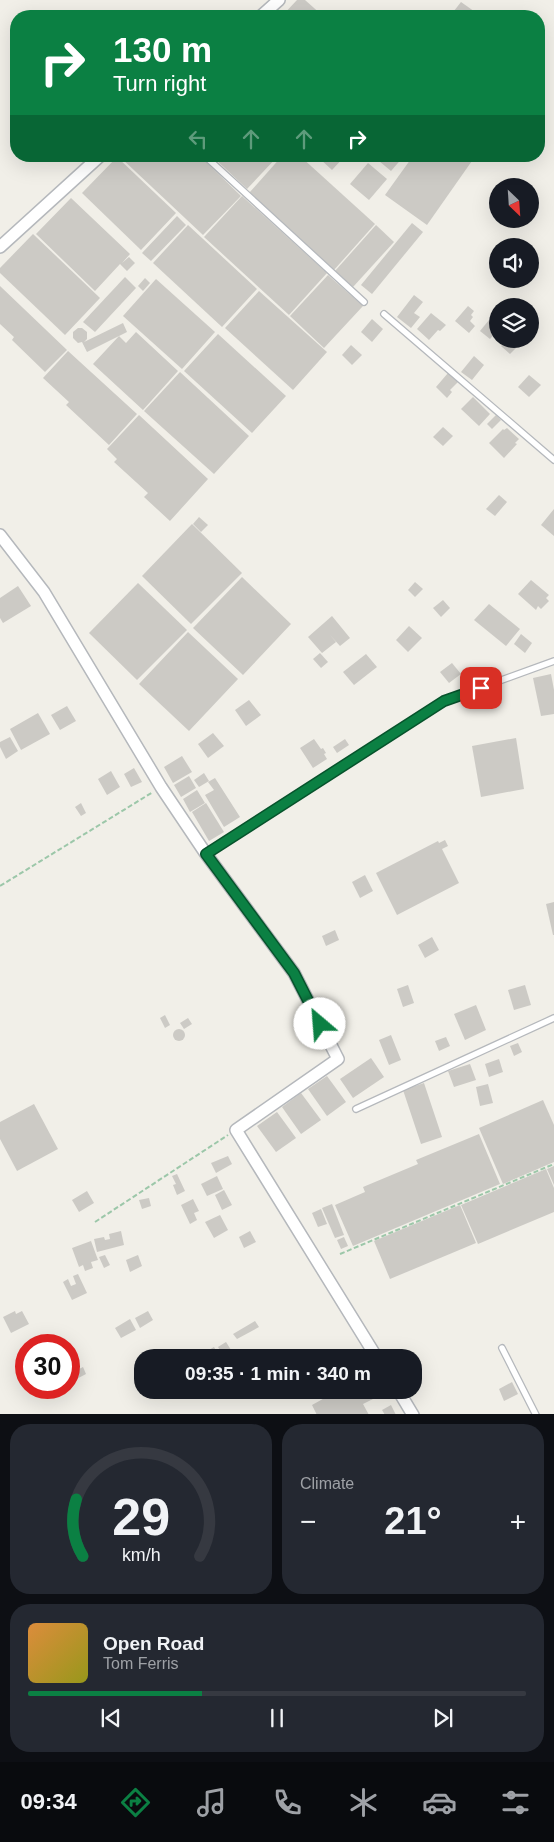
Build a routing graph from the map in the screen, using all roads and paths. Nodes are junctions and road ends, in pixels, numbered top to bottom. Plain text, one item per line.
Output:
1 (279, 0) edge
2 (268, 10) edge
3 (93, 162) edge
4 (212, 162) edge
5 (0, 247) edge
6 (364, 302) dead end
7 (384, 314) dead end
8 (554, 460) edge
9 (0, 534) edge
10 (554, 661) edge
11 (161, 787) junction
12 (206, 854) junction
13 (0, 886) edge
14 (554, 1018) edge
15 (356, 1109) dead end
16 (236, 1130) junction
17 (554, 1164) edge
18 (95, 1222) dead end
19 (340, 1254) dead end
20 (502, 1348) dead end
21 (371, 1349) edge
22 (404, 1399) edge
23 (414, 1414) edge
24 (536, 1414) edge

1 - 2 street
3 - 5 street
4 - 6 lane
7 - 8 lane
9 - 11 street
10 - 12 lane
11 - 12 street
11 - 13 path
12 - 16 street
14 - 15 lane
16 - 18 path
16 - 21 street
17 - 19 path
20 - 24 lane
22 - 23 street

